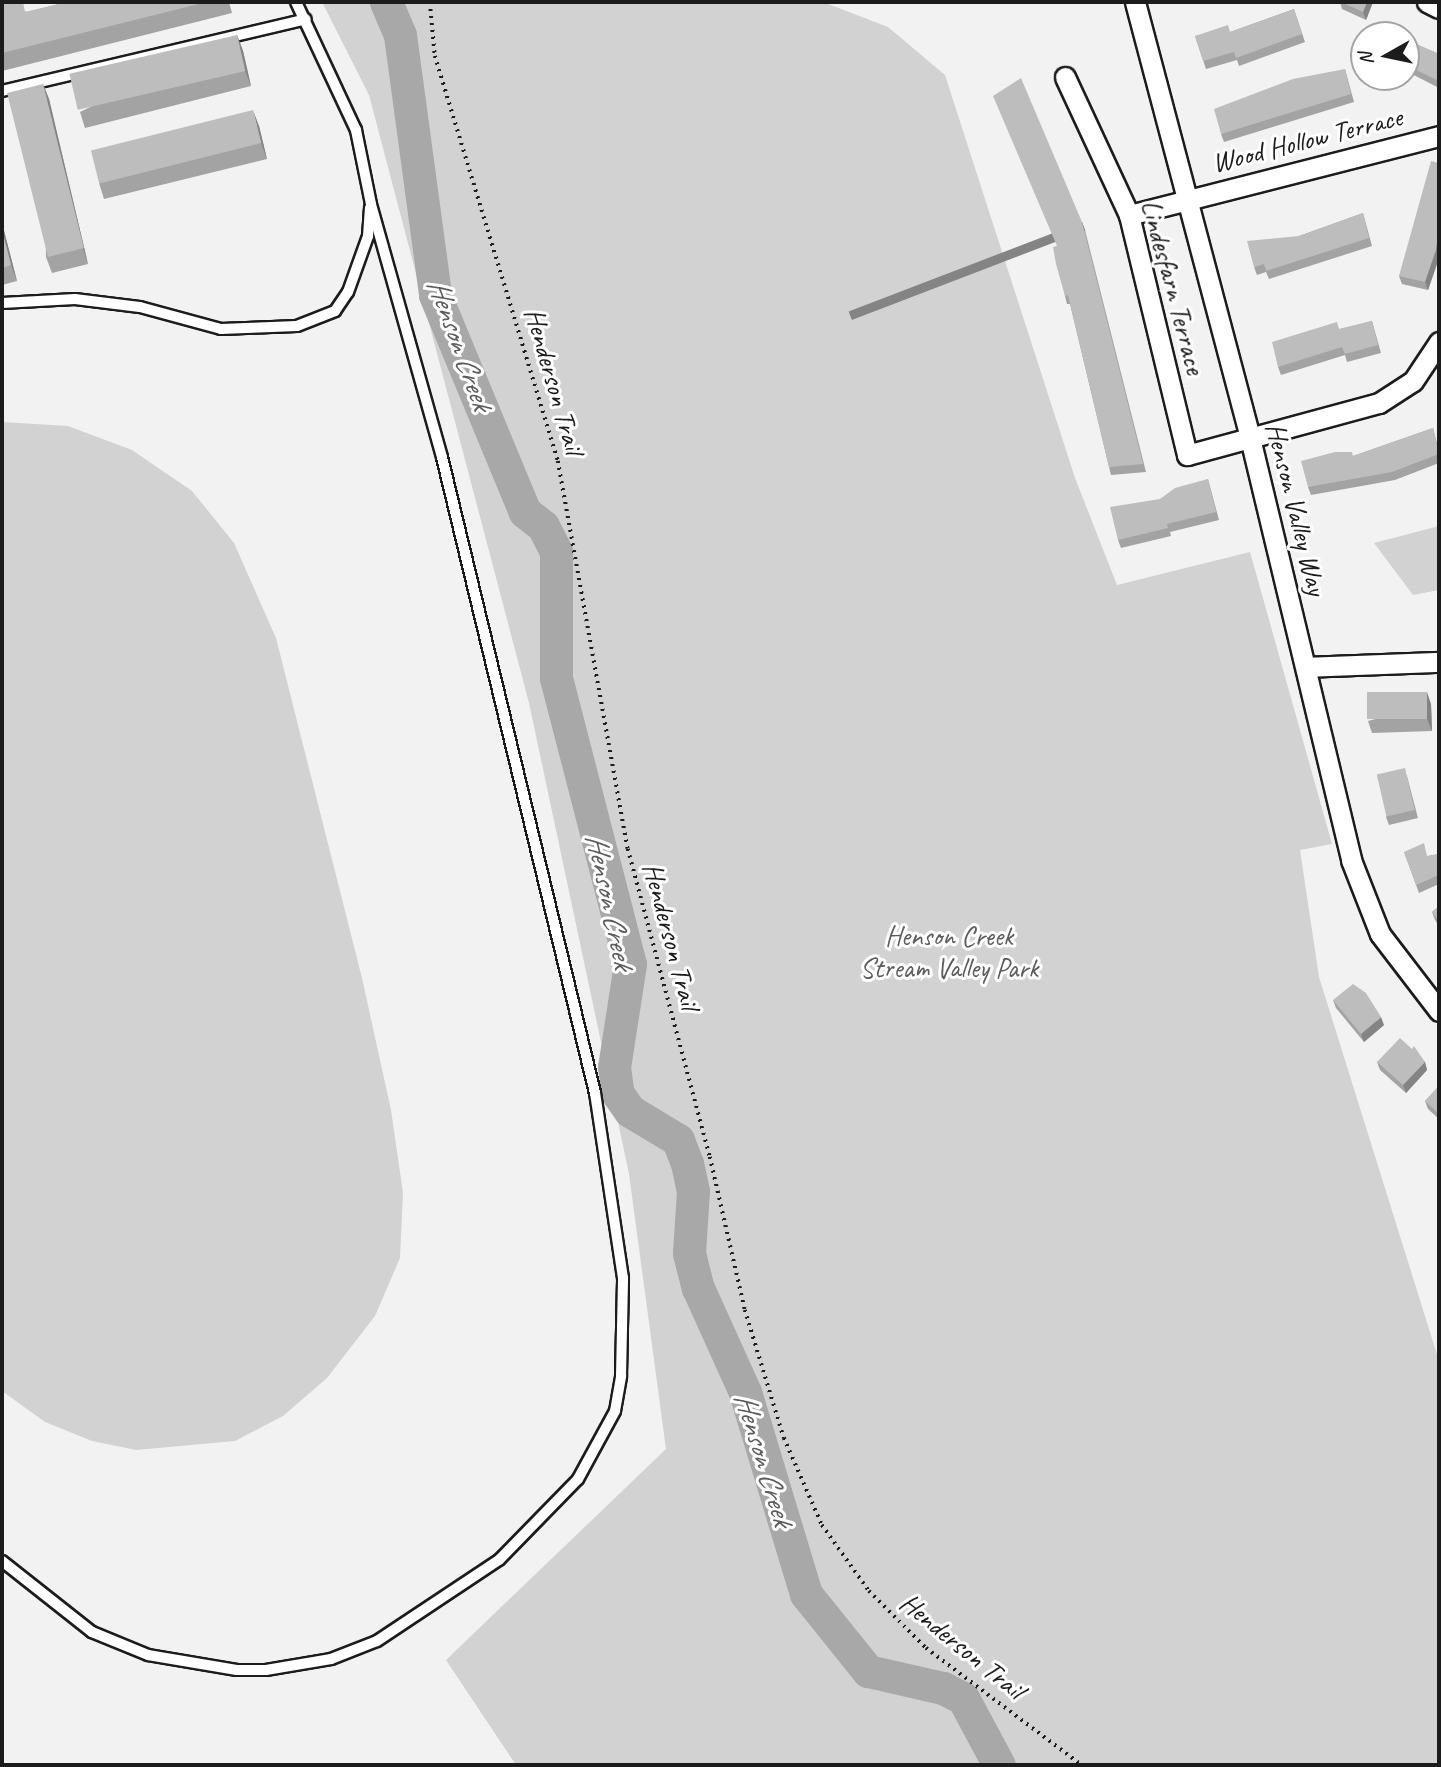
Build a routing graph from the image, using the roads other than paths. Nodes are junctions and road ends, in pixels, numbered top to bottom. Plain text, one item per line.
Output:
1 (296, 2) edge
2 (1135, 2) edge
3 (1427, 2) edge
4 (1439, 8) edge
5 (306, 19) junction
6 (1065, 77) dead end
7 (2, 91) edge
8 (1439, 136) edge
9 (1188, 199) junction
10 (371, 204) junction
11 (1129, 215) junction
12 (2, 303) edge
13 (1439, 342) edge
14 (1250, 438) junction
15 (1439, 662) edge
16 (1306, 667) junction
17 (1439, 1011) edge
18 (2, 1562) edge

1 - 5 lane
2 - 9 street, Henson Valley Way
3 - 4 street
5 - 7 lane
5 - 10 lane
6 - 11 street, Lindesfarn Terrace
8 - 9 street, Wood Hollow Terrace
9 - 11 street, Wood Hollow Terrace
9 - 14 street, Henson Valley Way
10 - 12 lane
10 - 18 lane
11 - 14 street, Lindesfarn Terrace
13 - 14 street
14 - 16 street, Henson Valley Way
15 - 16 street
16 - 17 street, Henson Valley Way

